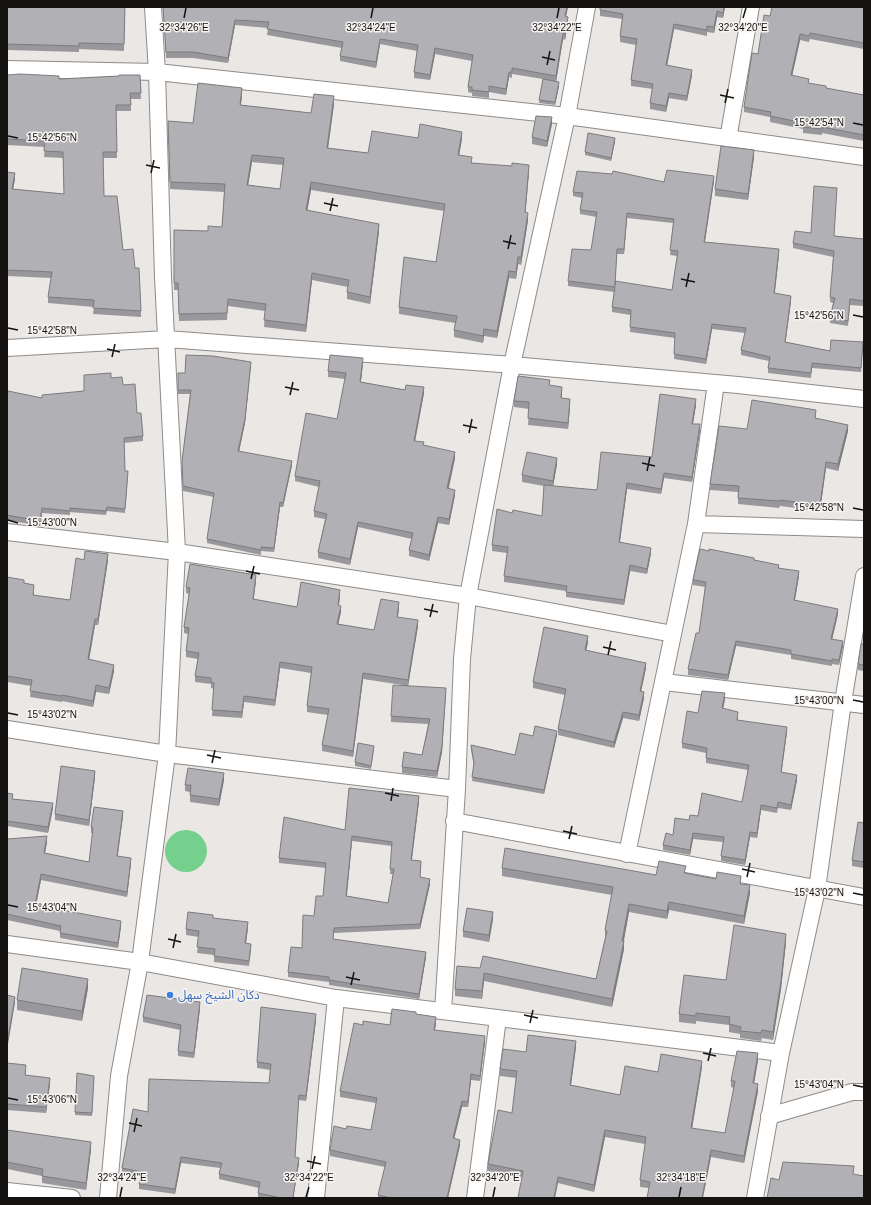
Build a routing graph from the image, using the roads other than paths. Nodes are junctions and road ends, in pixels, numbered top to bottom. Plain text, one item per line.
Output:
1 (153, 7) edge
2 (587, 7) edge
3 (750, 7) edge
4 (7, 69) edge
5 (157, 72) junction
6 (567, 116) junction
7 (728, 139) junction
8 (864, 158) edge
9 (167, 339) junction
10 (7, 348) edge
11 (512, 365) junction
12 (716, 383) junction
13 (864, 399) edge
14 (696, 524) junction
15 (864, 529) edge
16 (7, 532) edge
17 (177, 552) junction
18 (864, 576) edge
19 (468, 596) junction
20 (673, 634) junction
21 (664, 682) junction
22 (843, 702) junction
23 (864, 705) edge
24 (7, 730) edge
25 (167, 754) junction
26 (456, 789) junction
27 (454, 820) junction
28 (628, 854) junction
29 (817, 888) junction
30 (864, 897) edge
31 (7, 944) edge
32 (140, 962) junction
33 (336, 998) junction
34 (442, 1011) junction
35 (498, 1018) junction
36 (781, 1053) junction
37 (864, 1092) edge
38 (769, 1116) junction
39 (7, 1191) edge
40 (72, 1198) edge
41 (108, 1198) edge
42 (316, 1198) edge
43 (475, 1198) edge
44 (755, 1198) edge

1 - 5 street
2 - 6 street
3 - 7 street
4 - 5 street
5 - 6 street
5 - 9 street
6 - 7 street
6 - 11 street
7 - 8 street
9 - 10 street
9 - 11 street
9 - 17 street
11 - 12 street
11 - 19 street
12 - 13 street
12 - 14 street
14 - 15 street
14 - 20 street
16 - 17 street
17 - 19 street
17 - 25 street
18 - 22 street
19 - 20 street
19 - 26 street
20 - 21 street
21 - 22 street
21 - 28 street
22 - 23 street
22 - 29 street
24 - 25 street
25 - 26 street
25 - 32 street
26 - 27 street
27 - 28 street
27 - 34 street
28 - 29 street
29 - 30 street
29 - 36 street
31 - 32 street
32 - 33 street
32 - 41 street
33 - 34 street
33 - 42 street
34 - 35 street
35 - 36 street
35 - 43 street
36 - 38 street
37 - 38 street
38 - 44 street
39 - 40 street

